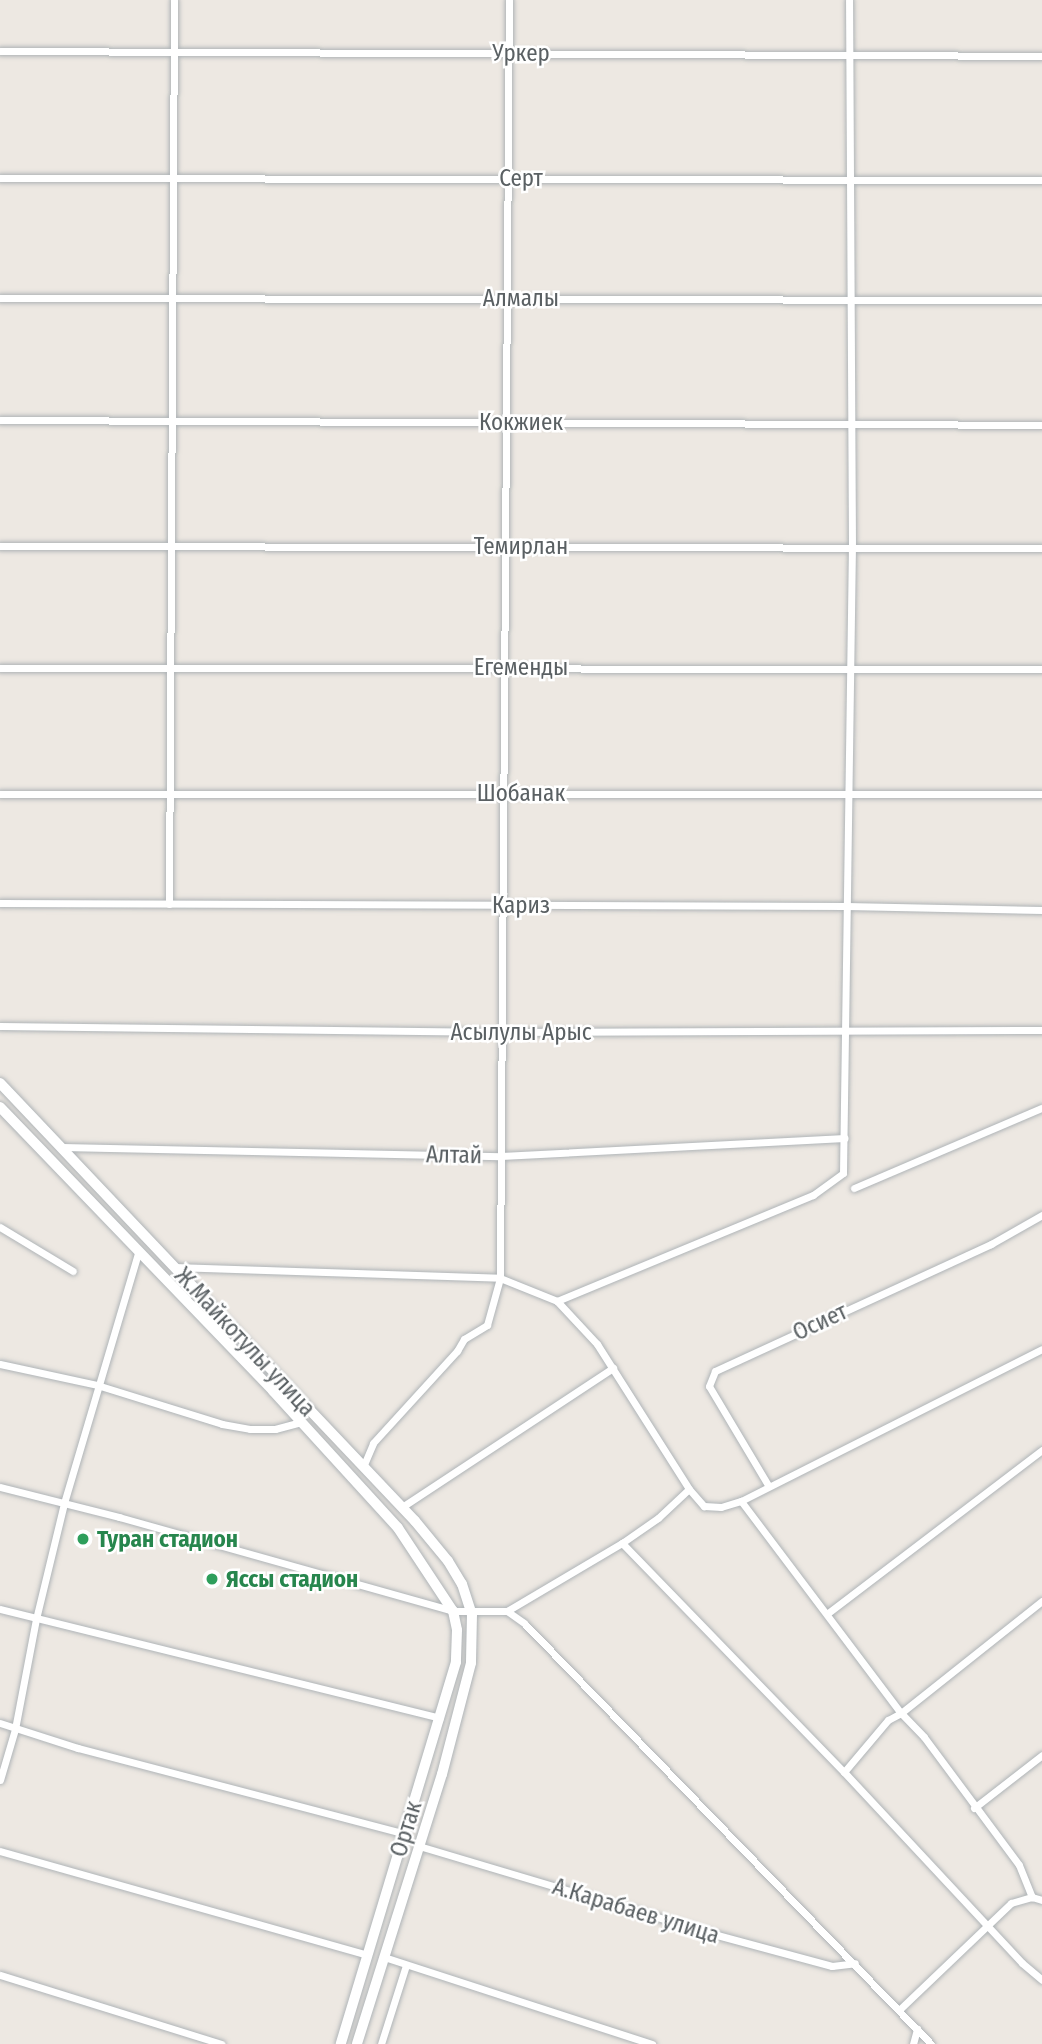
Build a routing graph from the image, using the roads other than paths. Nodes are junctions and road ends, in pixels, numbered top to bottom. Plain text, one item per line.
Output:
1 (174, 0) edge
2 (509, 0) edge
3 (849, 0) edge
4 (0, 51) edge
5 (174, 52) junction
6 (509, 53) junction
7 (849, 55) junction
8 (1042, 56) edge
9 (0, 178) edge
10 (508, 178) junction
11 (850, 178) junction
12 (174, 180) junction
13 (1042, 180) edge
14 (0, 298) edge
15 (508, 298) junction
16 (850, 299) junction
17 (174, 300) junction
18 (1042, 300) edge
19 (0, 420) edge
20 (173, 422) junction
21 (507, 422) junction
22 (851, 423) junction
23 (1042, 425) edge
24 (0, 546) edge
25 (506, 546) junction
26 (852, 547) junction
27 (172, 548) junction
28 (1042, 548) edge
29 (170, 667) junction
30 (506, 667) junction
31 (0, 668) edge
32 (850, 668) junction
33 (1042, 669) edge
34 (170, 793) junction
35 (505, 793) junction
36 (0, 794) edge
37 (848, 794) junction
38 (1042, 794) edge
39 (0, 903) edge
40 (169, 904) junction
41 (503, 905) junction
42 (846, 906) junction
43 (1042, 910) edge
44 (0, 1026) edge
45 (1042, 1030) edge
46 (846, 1031) junction
47 (502, 1032) junction
48 (0, 1083) edge
49 (0, 1107) edge
50 (1042, 1108) edge
51 (845, 1138) junction
52 (62, 1147) junction
53 (501, 1156) junction
54 (854, 1188) dead end
55 (1042, 1215) edge
56 (0, 1227) edge
57 (138, 1253) junction
58 (174, 1267) junction
59 (72, 1271) dead end
60 (500, 1278) junction
61 (556, 1301) junction
62 (226, 1321) junction
63 (216, 1331) junction
64 (1042, 1349) edge
65 (0, 1364) edge
66 (613, 1368) junction
67 (97, 1385) junction
68 (302, 1422) junction
69 (1042, 1450) edge
70 (363, 1466) junction
71 (768, 1485) junction
72 (0, 1488) edge
73 (689, 1489) junction
74 (741, 1501) junction
75 (64, 1503) junction
76 (402, 1507) junction
77 (622, 1543) junction
78 (1042, 1601) edge
79 (0, 1609) edge
80 (453, 1611) junction
81 (507, 1611) junction
82 (828, 1612) junction
83 (472, 1614) junction
84 (36, 1619) junction
85 (901, 1713) junction
86 (439, 1718) junction
87 (0, 1723) edge
88 (15, 1729) junction
89 (1042, 1755) edge
90 (844, 1772) junction
91 (0, 1780) edge
92 (974, 1808) junction
93 (405, 1834) junction
94 (419, 1846) junction
95 (0, 1851) edge
96 (1032, 1897) junction
97 (1042, 1900) edge
98 (988, 1924) junction
99 (368, 1955) junction
100 (384, 1957) junction
101 (855, 1963) junction
102 (406, 1965) junction
103 (0, 1975) edge
104 (1042, 1980) edge
105 (899, 2010) junction
106 (917, 2029) junction
107 (221, 2044) edge
108 (341, 2044) edge
109 (357, 2044) edge
110 (382, 2044) edge
111 (652, 2044) edge
112 (913, 2044) edge
113 (931, 2044) edge

1 - 5 street
2 - 6 street
3 - 7 street
4 - 5 street, Уркер
5 - 6 street, Уркер
5 - 12 street
6 - 7 street, Уркер
6 - 10 street
7 - 8 street, Уркер
7 - 11 street
9 - 12 street, Серт
10 - 11 street, Серт
10 - 12 street, Серт
10 - 15 street
11 - 13 street, Серт
11 - 16 street
12 - 17 street
14 - 17 street, Алмалы
15 - 16 street, Алмалы
15 - 17 street, Алмалы
15 - 21 street
16 - 18 street, Алмалы
16 - 22 street
17 - 20 street
19 - 20 street, Кокжиек
20 - 21 street, Кокжиек
20 - 27 street
21 - 22 street, Кокжиек
21 - 25 street
22 - 23 street, Кокжиек
22 - 26 street
24 - 27 street, Темирлан
25 - 26 street, Темирлан
25 - 27 street, Темирлан
25 - 30 street
26 - 28 street, Темирлан
26 - 32 street
27 - 29 street
29 - 30 street, Егеменды
29 - 31 street, Егеменды
29 - 34 street
30 - 32 street, Егеменды
30 - 35 street
32 - 33 street, Егеменды
32 - 37 street
34 - 35 street, Шобанак
34 - 36 street, Шобанак
34 - 40 street
35 - 37 street, Шобанак
35 - 41 street
37 - 38 street, Шобанак
37 - 42 street
39 - 40 street, Кариз
40 - 41 street, Кариз
41 - 42 street, Кариз
41 - 47 street
42 - 43 street, Кариз
42 - 46 street
44 - 47 street, Асылулы Арыс
45 - 46 street, Асылулы Арыс
46 - 47 street, Асылулы Арыс
46 - 51 street
47 - 53 street
48 - 52 street, Ж.Майкотулы улица
49 - 57 street, Ж.Майкотулы улица
50 - 54 street
51 - 53 street, Алтай
51 - 61 street
52 - 53 street, Алтай
52 - 58 street, Ж.Майкотулы улица
53 - 60 street
55 - 71 street, Осиет
56 - 59 street
57 - 63 street, Ж.Майкотулы улица
57 - 67 street
58 - 60 street
58 - 62 street, Ж.Майкотулы улица
60 - 61 street
60 - 70 street
61 - 66 street
62 - 63 street
62 - 70 street, Ж.Майкотулы улица
63 - 68 street, Ж.Майкотулы улица
64 - 71 street
65 - 67 street
66 - 73 street
66 - 76 street
67 - 68 street
67 - 75 street
68 - 80 street, Ж.Майкотулы улица
69 - 82 street
70 - 76 street, Ж.Майкотулы улица
71 - 74 street
72 - 75 street
73 - 74 street
73 - 77 street
74 - 82 street
75 - 80 street
75 - 84 street
76 - 83 street, Ж.Майкотулы улица
77 - 81 street
77 - 90 street
78 - 85 street
79 - 84 street
80 - 83 street
80 - 86 street, Ортак
81 - 83 street
81 - 101 street
82 - 85 street
83 - 94 street, Ортак
84 - 86 street
84 - 88 street
85 - 90 street
85 - 92 street
86 - 93 street, Ортак
87 - 88 street
88 - 91 street
88 - 93 street
89 - 92 street
90 - 98 street
92 - 96 street
93 - 99 street, Ортак
94 - 100 street, Ортак
94 - 101 street, А.Карабаев улица
95 - 99 street
96 - 97 street
96 - 98 street
98 - 104 street
98 - 105 street
99 - 108 street, Ортак
100 - 102 street
100 - 109 street, Ортак
101 - 105 street
102 - 110 street
102 - 111 street
103 - 107 street
105 - 106 street
106 - 112 street
106 - 113 street

